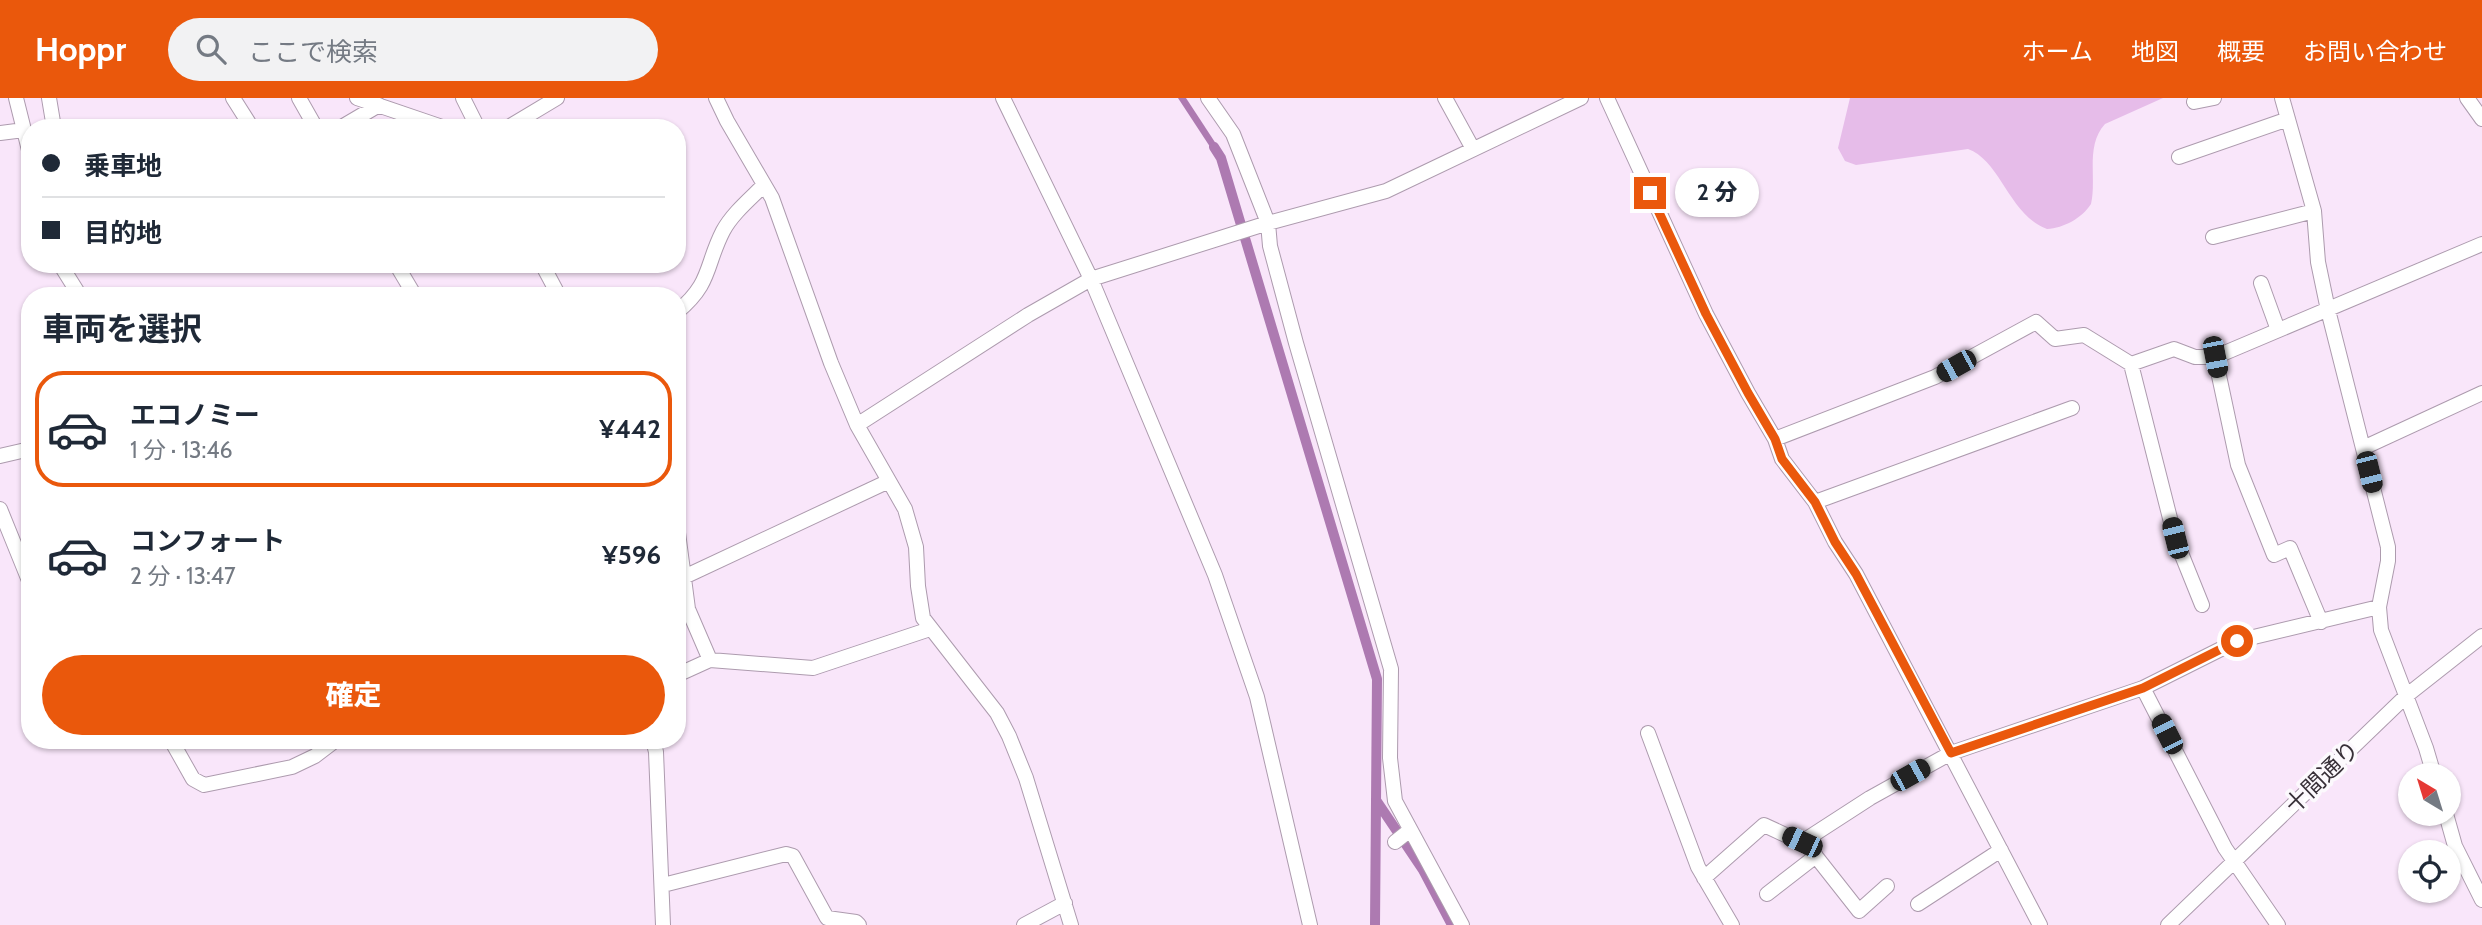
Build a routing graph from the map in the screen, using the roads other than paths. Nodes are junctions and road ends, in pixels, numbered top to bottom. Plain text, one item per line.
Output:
1 (16, 98) edge
2 (49, 98) edge
3 (233, 98) edge
4 (299, 98) edge
5 (357, 98) edge
6 (463, 98) edge
7 (557, 98) edge
8 (716, 98) edge
9 (1003, 98) edge
10 (1208, 98) edge
11 (1445, 98) edge
12 (1581, 98) edge
13 (1607, 98) edge
14 (2214, 98) edge
15 (2282, 98) edge
16 (2467, 98) edge
17 (2194, 102) dead end
18 (379, 105) junction
19 (21, 119) edge
20 (52, 119) edge
21 (246, 119) edge
22 (311, 119) edge
23 (355, 119) edge
24 (419, 119) edge
25 (474, 119) edge
26 (522, 119) edge
27 (2288, 119) junction
28 (2482, 119) edge
29 (21, 130) edge
30 (0, 133) edge
31 (1473, 149) junction
32 (2179, 157) dead end
33 (764, 185) junction
34 (2314, 211) junction
35 (1268, 223) junction
36 (2213, 237) dead end
37 (2482, 244) edge
38 (1091, 279) junction
39 (2262, 284) dead end
40 (686, 305) edge
41 (2328, 310) junction
42 (2278, 330) junction
43 (2215, 357) junction
44 (2131, 364) junction
45 (2482, 393) edge
46 (2072, 408) dead end
47 (857, 425) junction
48 (1775, 439) junction
49 (2363, 448) junction
50 (21, 451) edge
51 (0, 456) edge
52 (889, 481) junction
53 (1815, 502) junction
54 (0, 509) edge
55 (21, 561) edge
56 (686, 576) edge
57 (2202, 605) dead end
58 (2379, 607) junction
59 (686, 618) edge
60 (2321, 622) junction
61 (930, 629) junction
62 (2482, 636) edge
63 (710, 660) junction
64 (686, 671) edge
65 (2143, 688) junction
66 (2406, 696) junction
67 (1648, 733) dead end
68 (176, 749) edge
69 (325, 749) edge
70 (655, 749) edge
71 (1951, 753) junction
72 (2430, 763) edge
73 (2449, 826) edge
74 (1410, 830) junction
75 (1395, 842) dead end
76 (1802, 842) junction
77 (2001, 850) junction
78 (1816, 856) junction
79 (2234, 862) junction
80 (1704, 878) junction
81 (663, 885) junction
82 (1887, 886) dead end
83 (1767, 894) dead end
84 (2482, 900) edge
85 (1065, 903) junction
86 (1918, 904) dead end
87 (663, 925) edge
88 (859, 925) edge
89 (1024, 925) edge
90 (1071, 925) edge
91 (1310, 925) edge
92 (1462, 925) edge
93 (1732, 925) edge
94 (2040, 925) edge
95 (2168, 925) edge
96 (2278, 925) edge

1 - 19 street
2 - 20 street
3 - 21 street
4 - 22 street
5 - 18 street
6 - 25 street
7 - 26 street
8 - 33 street
9 - 38 street
10 - 35 street
11 - 31 street
12 - 31 street
13 - 48 street
14 - 17 street
15 - 27 street
16 - 28 street
18 - 23 street
18 - 24 street
27 - 32 street
27 - 34 street
29 - 30 street
31 - 35 street
33 - 40 street
33 - 47 street
34 - 36 street
34 - 41 street
35 - 38 street
35 - 74 street
37 - 41 street
38 - 47 street
38 - 91 street
39 - 42 street
41 - 42 street
41 - 49 street
42 - 43 street
43 - 44 street
43 - 60 street
44 - 48 street
44 - 57 street
45 - 49 street
46 - 53 street
47 - 52 street
48 - 53 street
49 - 58 street
50 - 51 street
52 - 56 street
52 - 61 street
53 - 71 street
54 - 55 street
58 - 60 street
58 - 66 street
59 - 63 street
60 - 65 street
61 - 63 street
61 - 85 street
62 - 66 street, 十間通り
63 - 64 street
65 - 71 street
65 - 79 street
66 - 72 street
66 - 79 street, 十間通り
67 - 80 street
68 - 69 street
70 - 81 street
71 - 76 street
71 - 77 street
73 - 84 street
74 - 75 street
74 - 92 street
76 - 78 street
76 - 80 street
77 - 86 street
77 - 94 street
78 - 82 street
78 - 83 street
79 - 95 street, 十間通り
79 - 96 street
80 - 93 street
81 - 87 street
81 - 88 street
85 - 89 street
85 - 90 street

